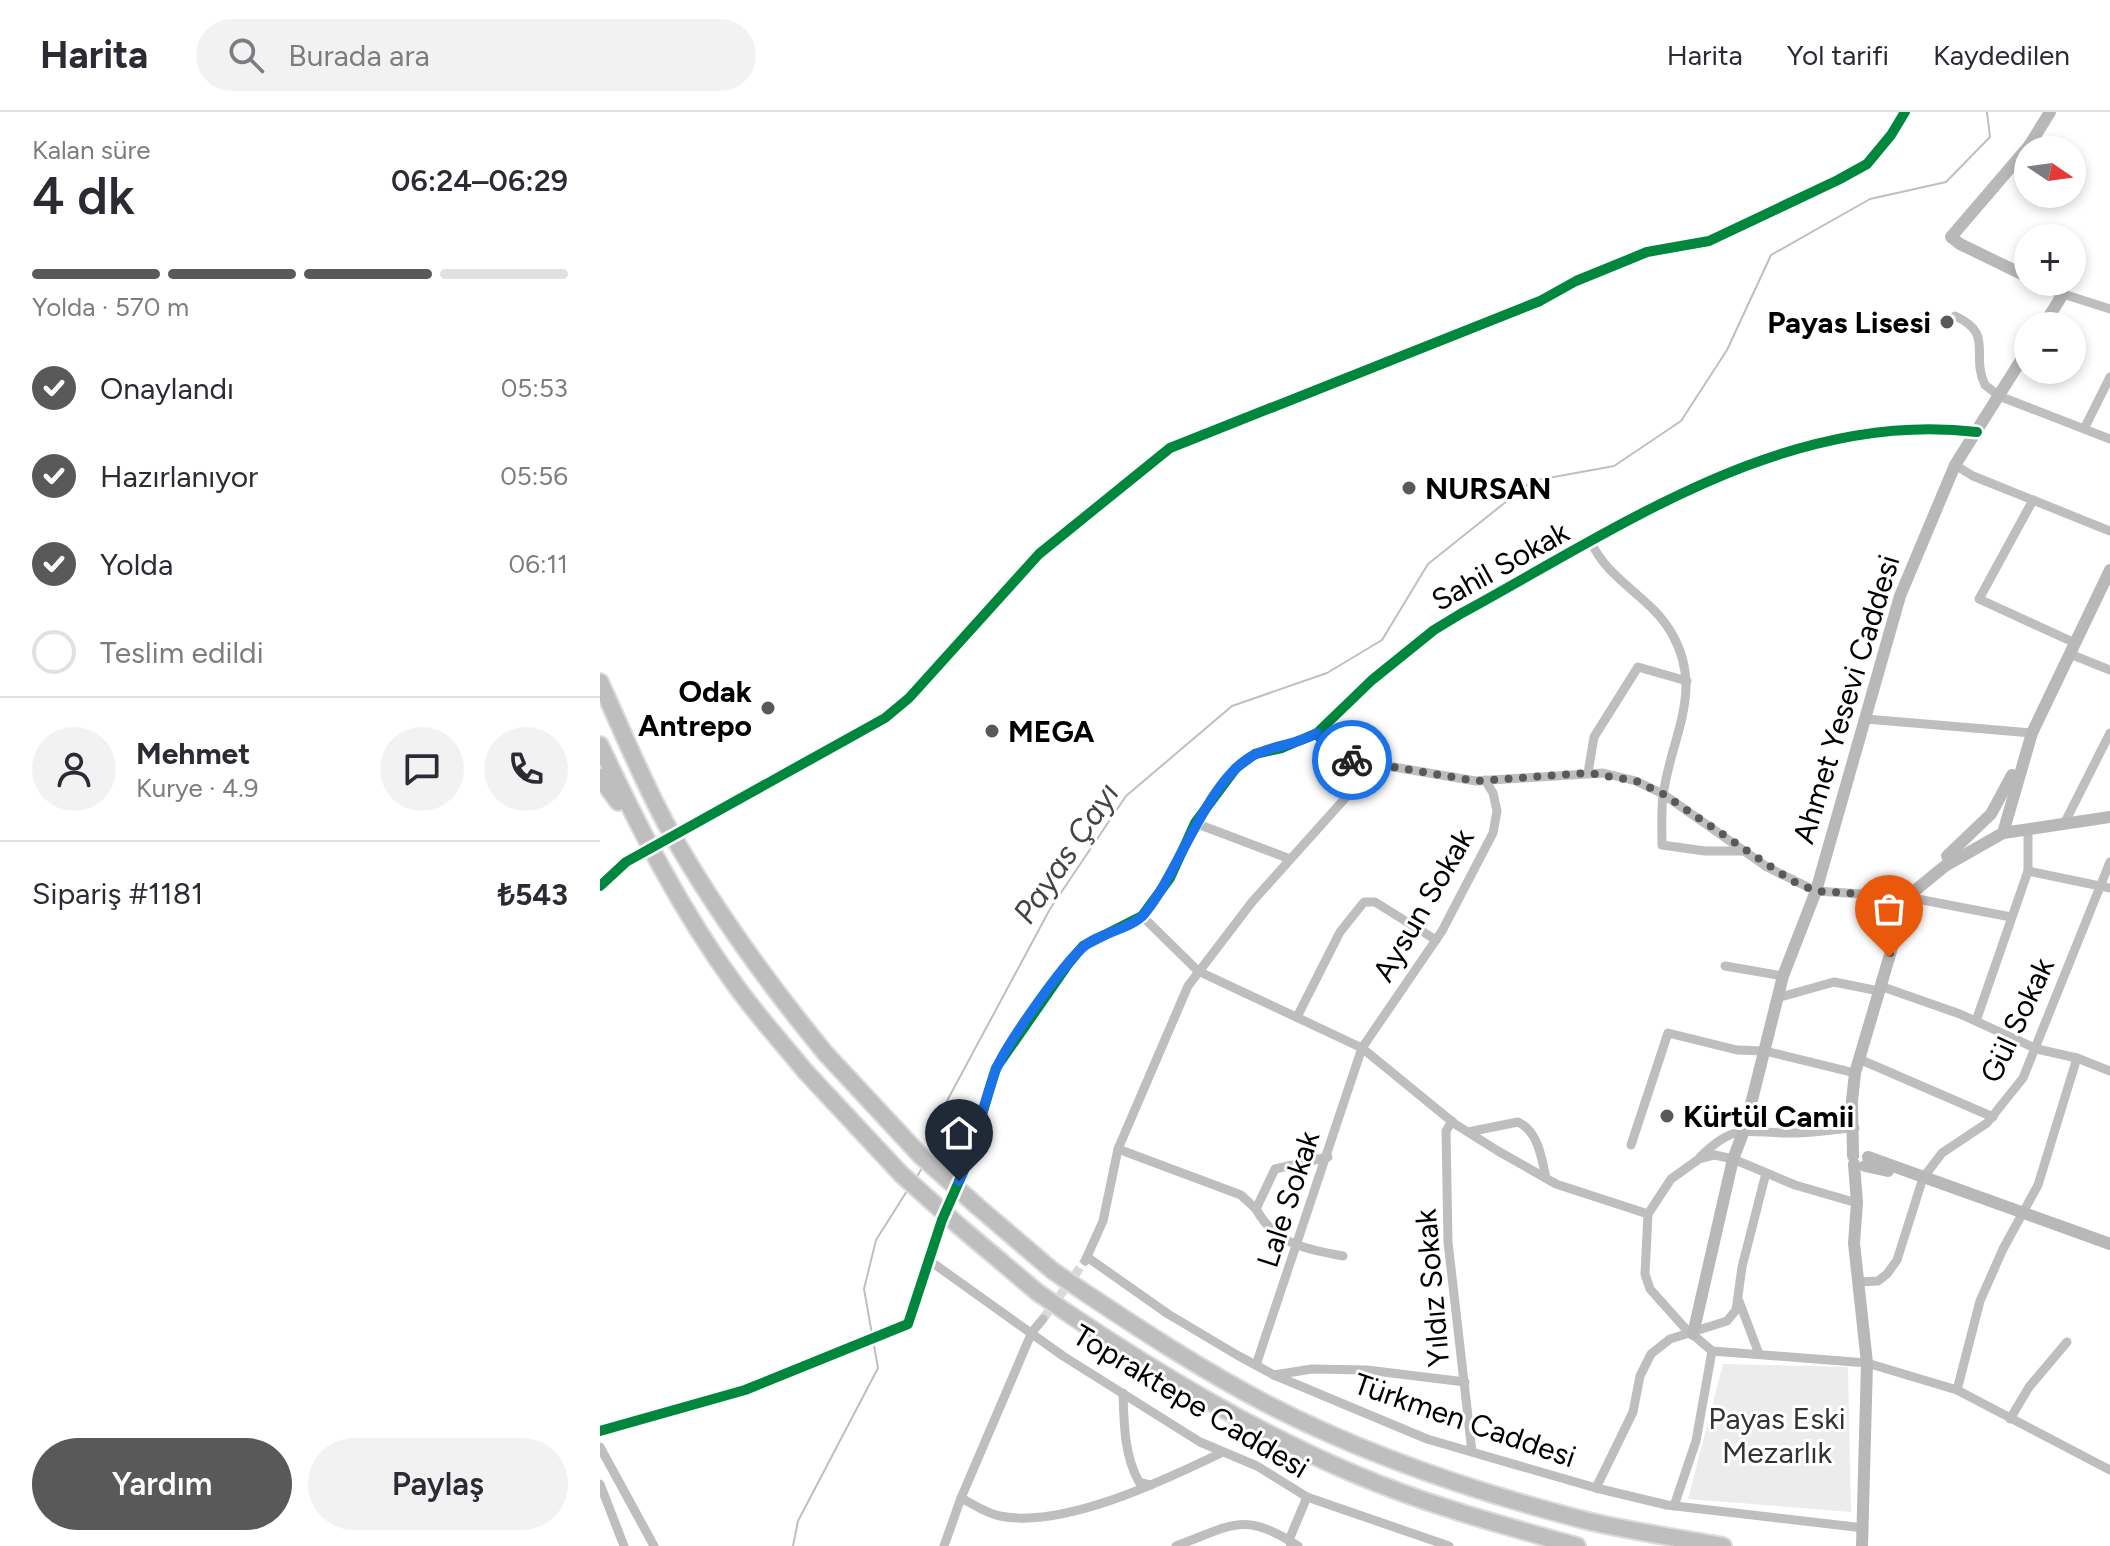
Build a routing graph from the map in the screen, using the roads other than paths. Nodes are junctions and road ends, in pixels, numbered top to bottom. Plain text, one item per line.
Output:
1 (1905, 112) edge
2 (2050, 112) edge
3 (2014, 270) edge
4 (2069, 296) edge
5 (2110, 309) edge
6 (1955, 316) dead end
7 (2014, 372) edge
8 (2110, 377) edge
9 (1999, 396) junction
10 (2085, 427) junction
11 (1977, 432) junction
12 (2110, 439) edge
13 (1955, 465) junction
14 (2033, 500) junction
15 (2110, 531) edge
16 (1591, 542) junction
17 (2110, 570) edge
18 (2072, 648) junction
19 (2110, 670) edge
20 (1687, 681) junction
21 (600, 682) edge
22 (1866, 719) junction
23 (1317, 733) junction
24 (2032, 733) junction
25 (2110, 733) edge
26 (600, 745) edge
27 (1374, 766) junction
28 (1588, 773) junction
29 (600, 777) edge
30 (1485, 780) junction
31 (1663, 794) junction
32 (2007, 817) junction
33 (2110, 817) edge
34 (1987, 818) junction
35 (1195, 823) junction
36 (2062, 823) junction
37 (2028, 829) junction
38 (1999, 835) junction
39 (1745, 851) junction
40 (1290, 859) junction
41 (2110, 862) edge
42 (2028, 871) junction
43 (600, 886) edge
44 (2105, 886) edge
45 (1816, 891) junction
46 (1907, 897) junction
47 (1142, 916) junction
48 (2011, 917) junction
49 (699, 929) junction
50 (1436, 940) junction
51 (1725, 966) dead end
52 (1198, 971) junction
53 (1783, 976) junction
54 (1880, 988) junction
55 (1777, 998) junction
56 (1298, 1015) junction
57 (1976, 1021) junction
58 (1362, 1048) junction
59 (2037, 1049) junction
60 (1765, 1051) junction
61 (2077, 1058) junction
62 (1857, 1066) junction
63 (2110, 1071) edge
64 (1993, 1117) junction
65 (1452, 1121) junction
66 (1745, 1128) junction
67 (1855, 1128) junction
68 (1468, 1132) junction
69 (1631, 1145) dead end
70 (1118, 1149) junction
71 (1328, 1157) junction
72 (1699, 1159) junction
73 (1733, 1159) junction
74 (1861, 1160) junction
75 (1766, 1173) junction
76 (1546, 1178) junction
77 (1923, 1178) junction
78 (1857, 1203) junction
79 (1256, 1209) junction
80 (1648, 1214) junction
81 (2023, 1215) junction
82 (2110, 1244) edge
83 (1297, 1247) junction
84 (1343, 1256) dead end
85 (930, 1261) junction
86 (1859, 1282) junction
87 (1739, 1300) junction
88 (1043, 1319) tunnel mouth
89 (1032, 1332) junction
90 (1693, 1334) junction
91 (2067, 1342) dead end
92 (1712, 1351) junction
93 (1759, 1354) junction
94 (1867, 1363) junction
95 (1256, 1365) junction
96 (1274, 1375) junction
97 (1465, 1382) junction
98 (1957, 1390) junction
99 (1123, 1393) junction
100 (2010, 1419) junction
101 (600, 1431) edge
102 (600, 1447) edge
103 (1472, 1452) junction
104 (1221, 1453) junction
105 (2110, 1469) edge
106 (600, 1484) edge
107 (1146, 1487) junction
108 (1596, 1488) junction
109 (1307, 1497) junction
110 (961, 1498) junction
111 (1674, 1506) junction
112 (1864, 1528) junction
113 (1290, 1543) edge
114 (624, 1546) edge
115 (654, 1546) edge
116 (944, 1546) edge
117 (1176, 1546) edge
118 (1298, 1546) edge
119 (1449, 1546) edge
120 (1577, 1546) edge
121 (1723, 1546) edge
122 (1862, 1546) edge

1 - 43 street, bridge
2 - 3 street
4 - 5 street
6 - 9 street
7 - 9 street, Ahmet Yesevi Caddesi
8 - 10 street
9 - 10 street
9 - 11 street, Ahmet Yesevi Caddesi
10 - 12 street
11 - 13 street, Ahmet Yesevi Caddesi
11 - 16 street, Sahil Sokak
13 - 14 street
13 - 22 street, Ahmet Yesevi Caddesi
14 - 15 street
14 - 18 street
16 - 20 street
16 - 23 street, Sahil Sokak
17 - 18 street
18 - 19 street
18 - 24 street
20 - 28 street
20 - 31 street
21 - 121 highway, bridge
22 - 24 street
22 - 45 street, Ahmet Yesevi Caddesi
23 - 27 street
23 - 35 street, Sahil Sokak
24 - 32 street
24 - 34 street
25 - 36 street
26 - 49 highway
27 - 30 street
27 - 40 street
28 - 30 street
28 - 31 street
29 - 49 highway
30 - 50 street, Aysun Sokak
31 - 39 street
31 - 39 street
32 - 34 street
32 - 36 street
32 - 38 street
33 - 36 street
34 - 38 street
34 - 46 street
35 - 40 street
35 - 47 street, Sahil Sokak
36 - 37 street
37 - 38 street
37 - 42 street
38 - 46 street
39 - 45 street
40 - 52 street
41 - 44 street, Gül Sokak
42 - 44 street
42 - 48 street
44 - 59 street, Gül Sokak
45 - 46 street
45 - 53 street, Ahmet Yesevi Caddesi
46 - 48 street
46 - 54 street
47 - 52 street
47 - 85 street, Sahil Sokak
48 - 57 street
49 - 120 highway, bridge
50 - 56 street
50 - 58 street, Aysun Sokak
51 - 53 street
52 - 56 street
52 - 70 street
53 - 55 street, Ahmet Yesevi Caddesi
54 - 55 street
54 - 57 street
54 - 62 street
55 - 60 street, Ahmet Yesevi Caddesi
56 - 58 street
57 - 59 street
58 - 65 street
58 - 71 street, Lale Sokak
59 - 61 street
59 - 64 street, Gül Sokak
60 - 62 street
60 - 66 street, Ahmet Yesevi Caddesi
60 - 69 street
61 - 63 street
61 - 81 street
62 - 64 street
62 - 67 street
64 - 77 street, Gül Sokak
65 - 68 street
65 - 97 street, Yıldız Sokak
66 - 67 street
66 - 72 street
66 - 73 street, Ahmet Yesevi Caddesi
67 - 74 street
68 - 76 street
68 - 76 street
70 - 79 street
70 - 95 street, Türkmen Caddesi
71 - 79 street
71 - 83 street, Lale Sokak
72 - 73 street
72 - 80 street
73 - 75 street
73 - 90 street, Ahmet Yesevi Caddesi
74 - 77 street
74 - 78 street
75 - 78 street
75 - 87 street
76 - 80 street
77 - 81 street
77 - 86 street, Gül Sokak
78 - 86 street
79 - 83 street
80 - 90 street
81 - 82 street
81 - 98 street
83 - 84 street
83 - 95 street, Lale Sokak
85 - 89 street, Topraktepe Caddesi
85 - 101 street, Sahil Sokak
86 - 94 street
87 - 90 street
87 - 93 street
88 - 89 street
89 - 99 street, Topraktepe Caddesi
89 - 110 street
90 - 92 street
90 - 108 street
91 - 100 street
92 - 93 street
92 - 111 street
93 - 94 street
94 - 98 street
94 - 112 street
95 - 96 street, Türkmen Caddesi
96 - 97 street
96 - 103 street, Türkmen Caddesi
97 - 103 street, Yıldız Sokak
98 - 100 street
99 - 104 street, Topraktepe Caddesi
99 - 107 street
100 - 105 street
102 - 115 street
103 - 108 street, Türkmen Caddesi
104 - 107 street
104 - 109 street, Topraktepe Caddesi
106 - 114 street
107 - 110 street
108 - 111 street, Türkmen Caddesi
109 - 113 street, Topraktepe Caddesi
109 - 119 street
110 - 116 street
111 - 112 street, Türkmen Caddesi
112 - 122 street
113 - 117 street
113 - 118 street

